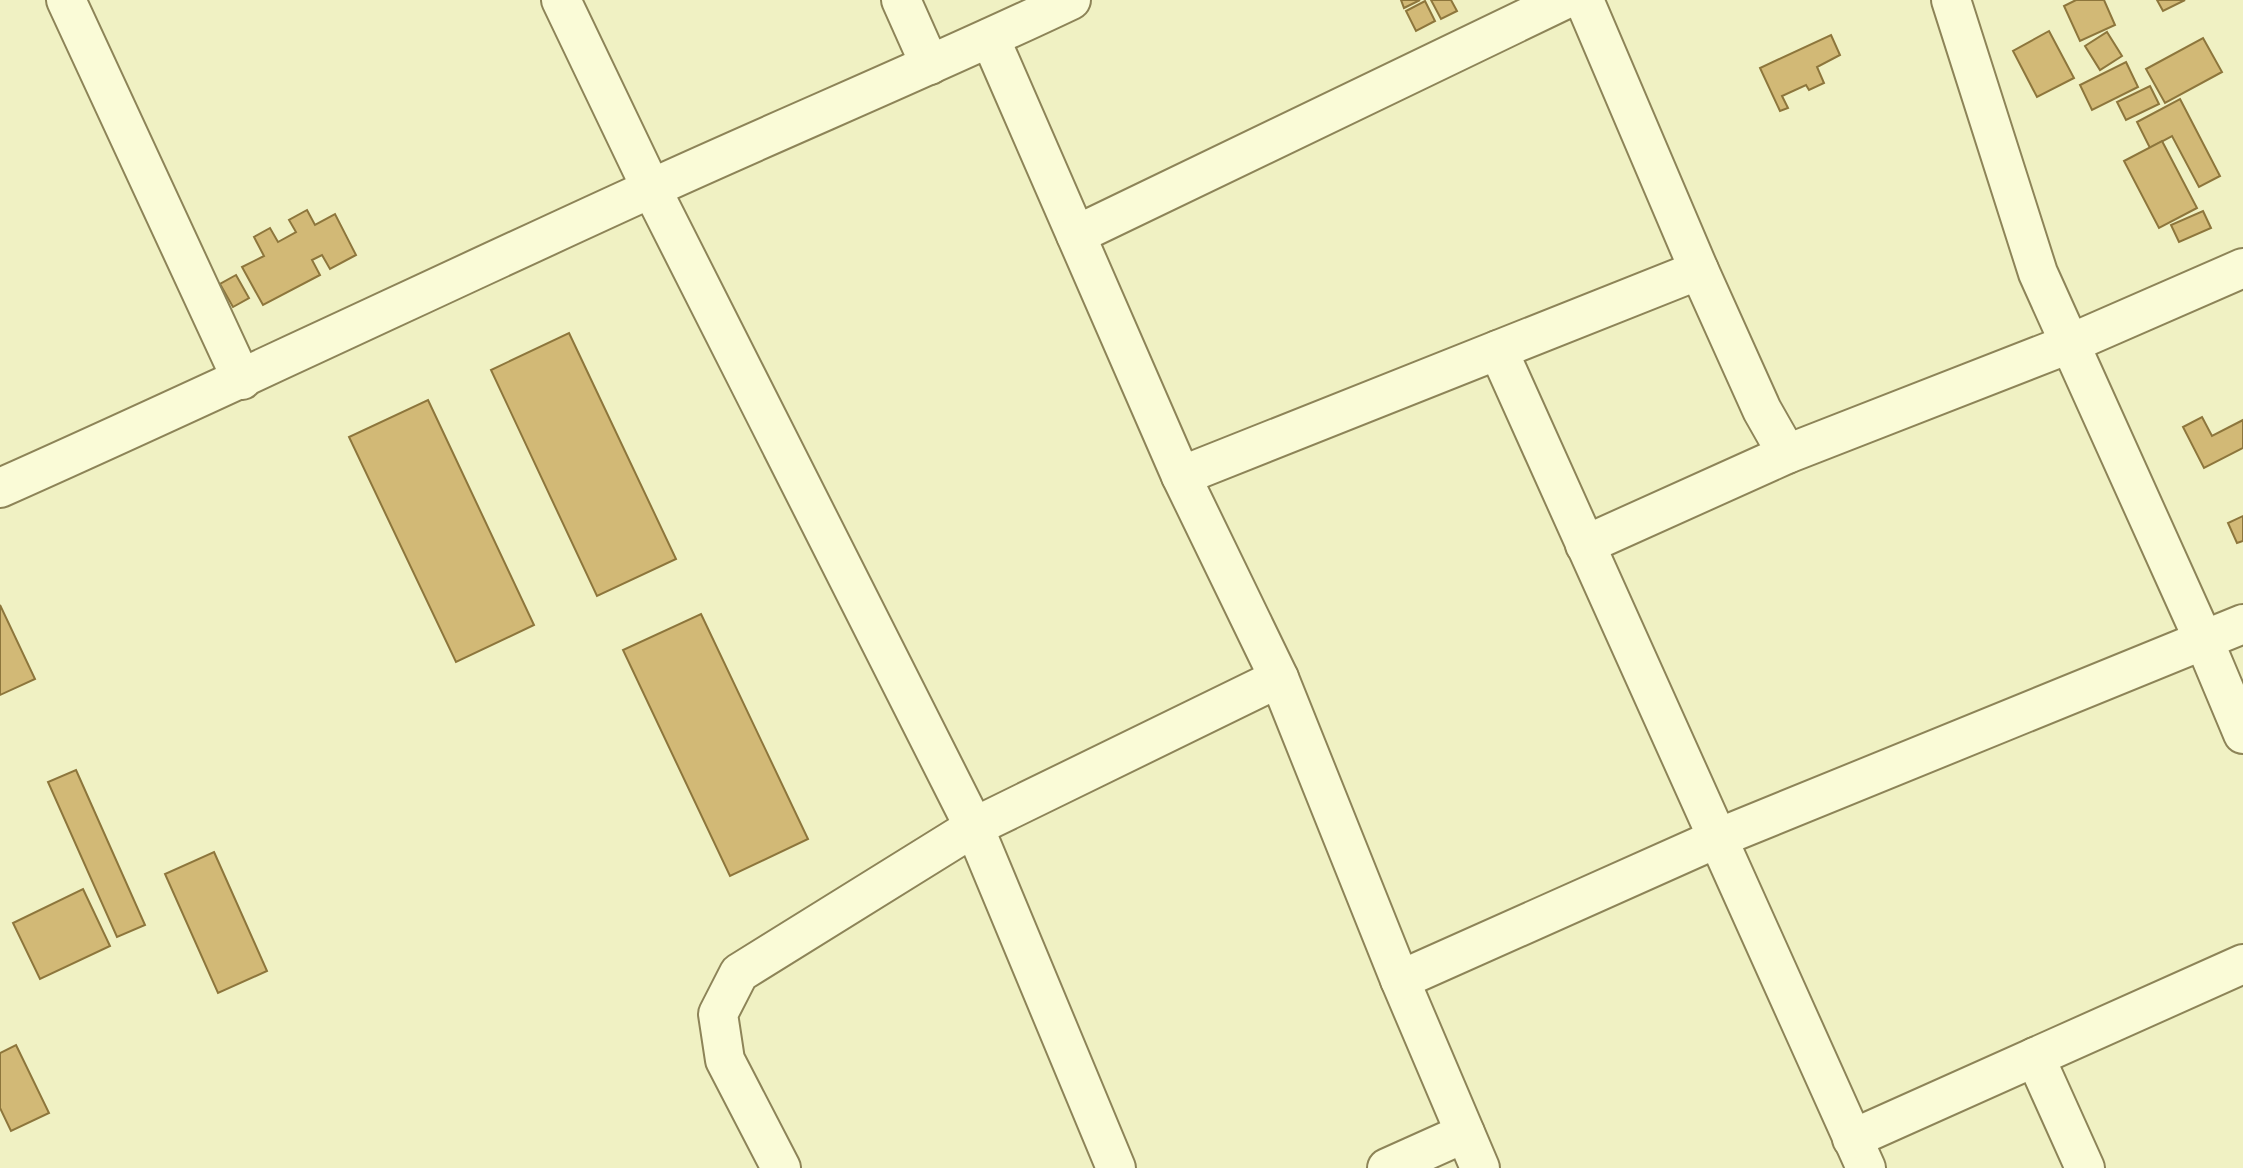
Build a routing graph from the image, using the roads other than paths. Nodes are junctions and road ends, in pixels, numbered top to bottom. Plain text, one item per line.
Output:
1 (66, 0) edge
2 (561, 0) edge
3 (901, 0) edge
4 (1071, 0) edge
5 (1564, 0) edge
6 (1584, 0) edge
7 (1951, 0) edge
8 (990, 38) junction
9 (930, 65) junction
10 (651, 188) junction
11 (1076, 235) junction
12 (2243, 268) edge
13 (1699, 270) junction
14 (2070, 344) junction
15 (1498, 350) junction
16 (242, 380) junction
17 (1787, 454) junction
18 (1181, 476) junction
19 (0, 488) edge
20 (1586, 545) junction
21 (2243, 624) edge
22 (2204, 641) junction
23 (1279, 678) junction
24 (2243, 734) edge
25 (974, 827) junction
26 (1718, 838) junction
27 (2243, 964) edge
28 (1400, 980) junction
29 (2035, 1057) junction
30 (1465, 1133) junction
31 (1859, 1153) edge
32 (781, 1168) edge
33 (1116, 1168) edge
34 (1387, 1168) edge
35 (1480, 1168) edge
36 (2085, 1168) edge

1 - 16 street
2 - 10 street
3 - 9 street
4 - 8 street
5 - 11 street
6 - 13 street
7 - 14 street
8 - 9 street
8 - 11 street
9 - 10 street
10 - 16 street
10 - 25 street
11 - 18 street
12 - 14 street
13 - 15 street
13 - 17 street
14 - 17 street
14 - 22 street
15 - 18 street
15 - 20 street
16 - 19 street
17 - 20 street
18 - 23 street
20 - 26 street
21 - 22 street
22 - 24 street
22 - 26 street
23 - 25 street
23 - 28 street
25 - 32 street
25 - 33 street
26 - 28 street
26 - 31 street
27 - 29 street
28 - 30 street
29 - 31 street
29 - 36 street
30 - 34 street
30 - 35 street

